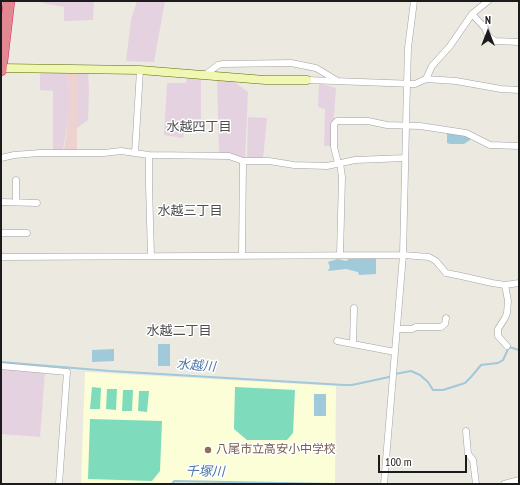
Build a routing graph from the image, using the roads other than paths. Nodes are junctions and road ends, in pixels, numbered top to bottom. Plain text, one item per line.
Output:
1 (10, 1) edge
2 (414, 1) edge
3 (488, 1) edge
4 (479, 4) edge
5 (472, 14) junction
6 (519, 42) edge
7 (1, 68) edge
8 (140, 70) junction
9 (205, 75) junction
10 (426, 79) junction
11 (307, 80) joint
12 (337, 81) junction
13 (406, 84) junction
14 (519, 90) edge
15 (406, 126) junction
16 (519, 146) edge
17 (135, 153) junction
18 (149, 155) junction
19 (1, 158) edge
20 (405, 158) junction
21 (243, 161) junction
22 (339, 163) junction
23 (16, 180) dead end
24 (1, 202) edge
25 (16, 202) junction
26 (37, 203) dead end
27 (1, 233) edge
28 (27, 233) dead end
29 (242, 255) junction
30 (340, 255) junction
31 (403, 255) junction
32 (151, 256) junction
33 (1, 257) edge
34 (519, 283) edge
35 (505, 285) junction
36 (354, 308) dead end
37 (446, 318) dead end
38 (397, 329) junction
39 (337, 341) dead end
40 (353, 344) junction
41 (507, 346) dead end
42 (395, 352) junction
43 (1, 366) edge
44 (466, 431) dead end
45 (519, 480) edge
46 (59, 484) edge
47 (384, 484) edge
48 (476, 484) edge
49 (504, 484) edge

1 - 7 highway
2 - 13 street
3 - 4 street
4 - 5 street
5 - 6 street
5 - 10 street
7 - 8 street
8 - 9 street
8 - 17 street
9 - 11 street
9 - 12 street
10 - 13 street
10 - 14 street
11 - 12 street
12 - 13 street
13 - 15 street
15 - 16 street
15 - 20 street
15 - 22 street
17 - 18 street
17 - 19 street
18 - 21 street
18 - 32 street
20 - 22 street
20 - 31 street
21 - 22 street
21 - 29 street
22 - 30 street
23 - 25 street
24 - 25 street
25 - 26 street
27 - 28 street
29 - 30 street
29 - 32 street
30 - 31 street
31 - 35 street
31 - 38 street
32 - 33 street
34 - 35 street
35 - 41 street
36 - 40 street
37 - 38 street
38 - 42 street
39 - 40 street
40 - 42 street
42 - 47 street
43 - 46 street
44 - 48 street
45 - 49 street

